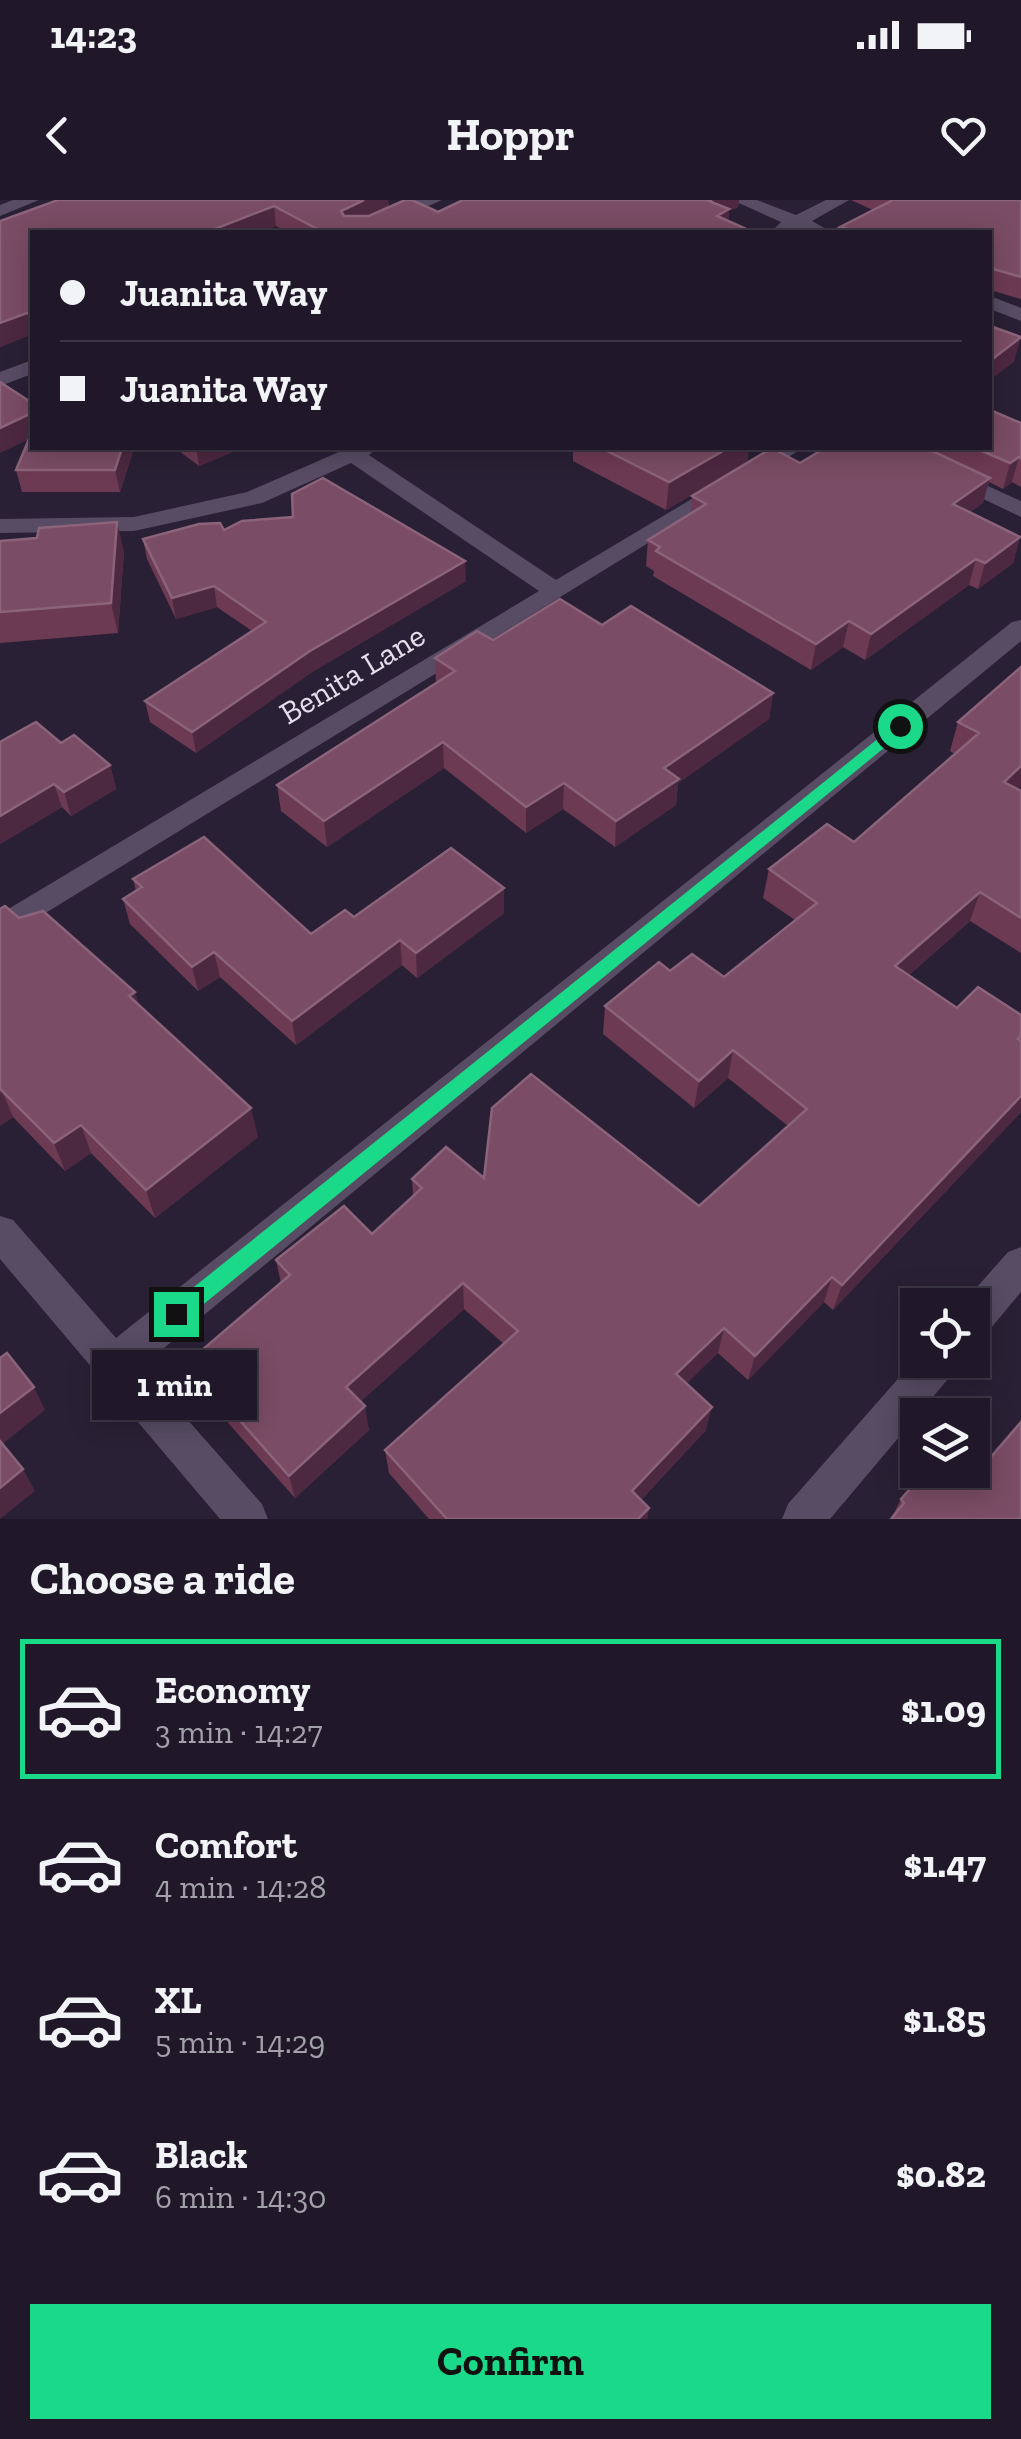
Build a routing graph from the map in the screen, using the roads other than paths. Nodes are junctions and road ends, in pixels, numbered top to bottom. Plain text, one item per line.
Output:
1 (30, 200) edge
2 (433, 200) edge
3 (741, 200) edge
4 (840, 200) edge
5 (0, 211) edge
6 (796, 222) junction
7 (360, 230) edge
8 (780, 230) edge
9 (817, 230) edge
10 (992, 303) edge
11 (1021, 315) edge
12 (30, 367) edge
13 (0, 380) edge
14 (789, 450) edge
15 (892, 450) edge
16 (359, 451) edge
17 (1021, 510) edge
18 (0, 526) edge
19 (556, 591) junction
20 (1021, 628) edge
21 (0, 928) edge
22 (0, 1232) edge
23 (1021, 1264) edge
24 (990, 1300) edge
25 (116, 1363) junction
26 (923, 1378) edge
27 (247, 1519) edge
28 (802, 1519) edge

1 - 5 street
2 - 7 street
3 - 6 street
4 - 6 street
6 - 8 street
6 - 9 street
10 - 11 street
12 - 13 street
14 - 19 street, Benita Lane
15 - 17 street
16 - 18 street
16 - 19 street
19 - 21 street, Benita Lane
20 - 25 street
22 - 25 street
23 - 24 street
25 - 27 street
26 - 28 street

